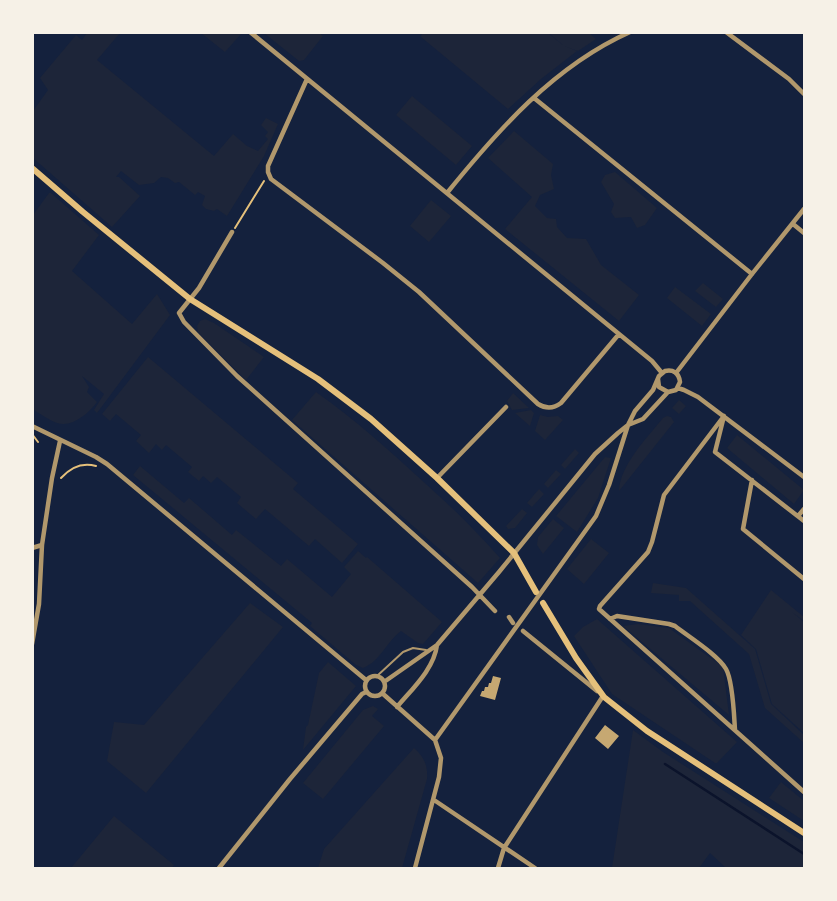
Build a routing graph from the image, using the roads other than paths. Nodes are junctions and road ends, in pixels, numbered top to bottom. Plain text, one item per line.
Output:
1 (250, 32) edge
2 (630, 32) edge
3 (726, 32) edge
4 (307, 79) junction
5 (804, 94) edge
6 (534, 98) junction
7 (32, 168) edge
8 (446, 193) junction
9 (804, 209) edge
10 (793, 224) junction
11 (232, 232) road end
12 (804, 233) edge
13 (752, 274) junction
14 (190, 299) junction
15 (619, 334) junction
16 (662, 372) junction
17 (676, 372) junction
18 (658, 380) junction
19 (678, 388) junction
20 (668, 392) junction
21 (506, 407) dead end
22 (724, 416) junction
23 (628, 425) junction
24 (32, 426) edge
25 (60, 440) junction
26 (804, 477) edge
27 (437, 478) junction
28 (752, 480) junction
29 (804, 509) edge
30 (798, 516) junction
31 (804, 521) edge
32 (42, 544) junction
33 (32, 548) edge
34 (514, 553) junction
35 (804, 579) edge
36 (536, 592) dead end
37 (481, 595) junction
38 (543, 603) dead end
39 (497, 609) dead end
40 (610, 619) junction
41 (523, 631) dead end
42 (32, 644) edge
43 (437, 645) junction
44 (429, 651) junction
45 (377, 676) junction
46 (366, 680) junction
47 (384, 682) junction
48 (366, 692) junction
49 (382, 693) junction
50 (604, 697) junction
51 (397, 707) junction
52 (735, 730) junction
53 (436, 740) junction
54 (804, 792) edge
55 (434, 800) junction
56 (804, 833) edge
57 (504, 848) junction
58 (219, 868) edge
59 (415, 868) edge
60 (498, 868) edge
61 (535, 868) edge

1 - 4 street
2 - 6 street
3 - 5 street
4 - 8 street
4 - 15 street
6 - 8 street
6 - 13 street
7 - 14 main road
8 - 15 street
9 - 10 street
10 - 12 street
10 - 13 street
11 - 14 street
13 - 17 street
14 - 27 main road
14 - 37 street
15 - 16 street
16 - 17 street
16 - 18 street
17 - 19 street
18 - 20 street
18 - 23 street
19 - 20 street
19 - 22 street
20 - 23 street
21 - 27 street
22 - 26 street
22 - 28 street
22 - 40 street
23 - 34 street
23 - 53 street
24 - 25 street
25 - 32 street
25 - 46 street
27 - 34 main road
28 - 30 street
28 - 35 street
29 - 30 street
30 - 31 street
32 - 33 street
32 - 42 street
34 - 36 main road
34 - 37 street
37 - 39 street
37 - 43 street
38 - 50 main road
40 - 52 street
40 - 52 street
41 - 50 street
43 - 44 street
43 - 51 street
44 - 45 lane
44 - 47 street
45 - 46 street
45 - 47 street
46 - 48 street
47 - 49 street
48 - 49 street
48 - 58 street
49 - 51 street
50 - 56 main road
50 - 57 street
51 - 53 street
52 - 54 street
53 - 55 street
55 - 57 street
55 - 59 street
57 - 60 street
57 - 61 street

